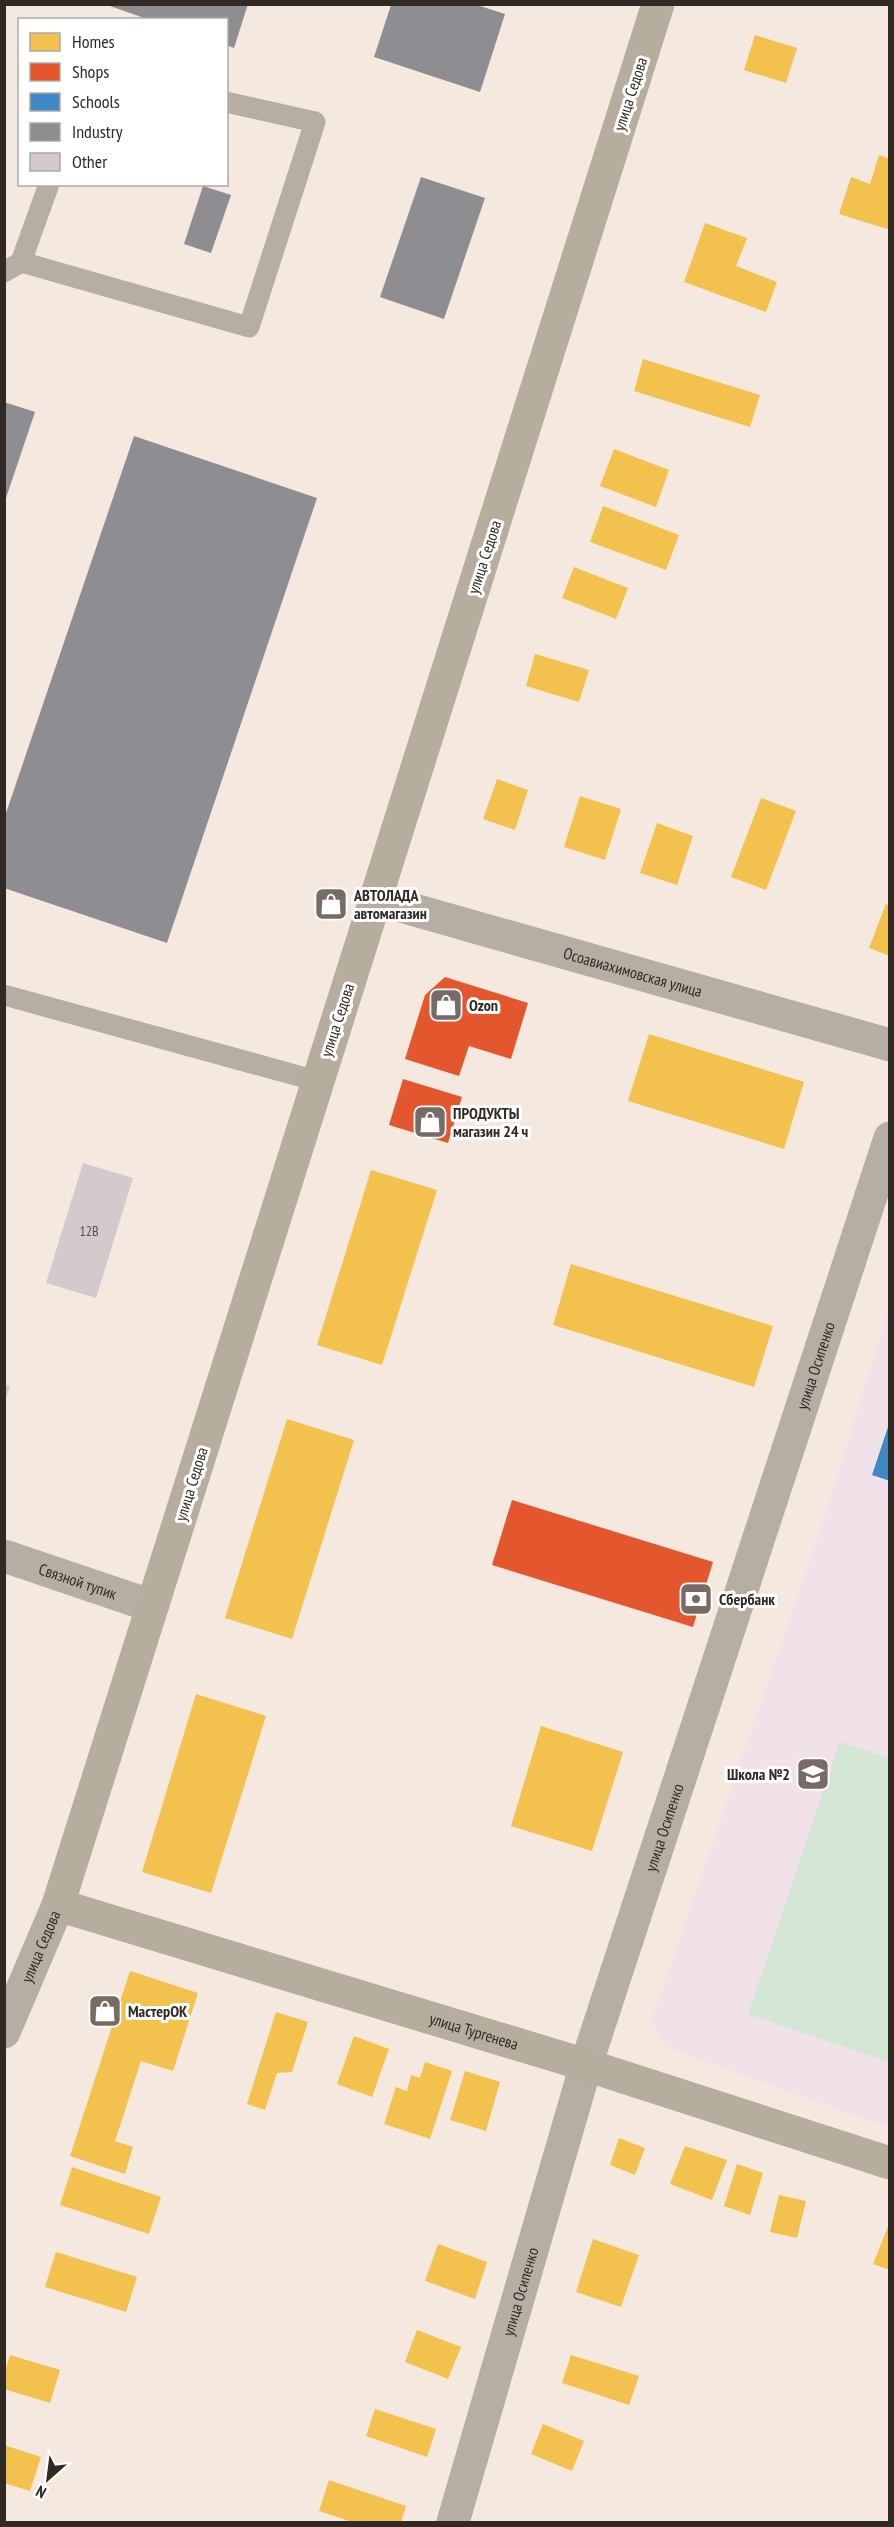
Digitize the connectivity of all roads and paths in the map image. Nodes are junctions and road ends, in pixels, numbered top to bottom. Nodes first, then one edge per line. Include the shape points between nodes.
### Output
1 (658, 4) edge
2 (228, 102) edge
3 (48, 186) edge
4 (13, 267) edge
5 (376, 899) junction
6 (4, 995) edge
7 (890, 1045) edge
8 (317, 1081) junction
9 (890, 1138) edge
10 (4, 1556) edge
11 (152, 1606) junction
12 (58, 1905) junction
13 (4, 2032) edge
14 (586, 2065) junction
15 (890, 2163) edge
16 (453, 2523) edge

1 - 5 main road, улица Седова
2 - 4 lane via 315,122 249,327
3 - 4 lane
5 - 7 street, Осоавиахимовская улица
5 - 8 main road, улица Седова
6 - 8 lane
8 - 11 main road, улица Седова
9 - 14 street, улица Осипенко
10 - 11 street, Связной тупик
11 - 12 main road, улица Седова
12 - 13 street, улица Седова
12 - 14 main road, улица Тургенева
14 - 15 main road, улица Тургенева
14 - 16 street, улица Осипенко

